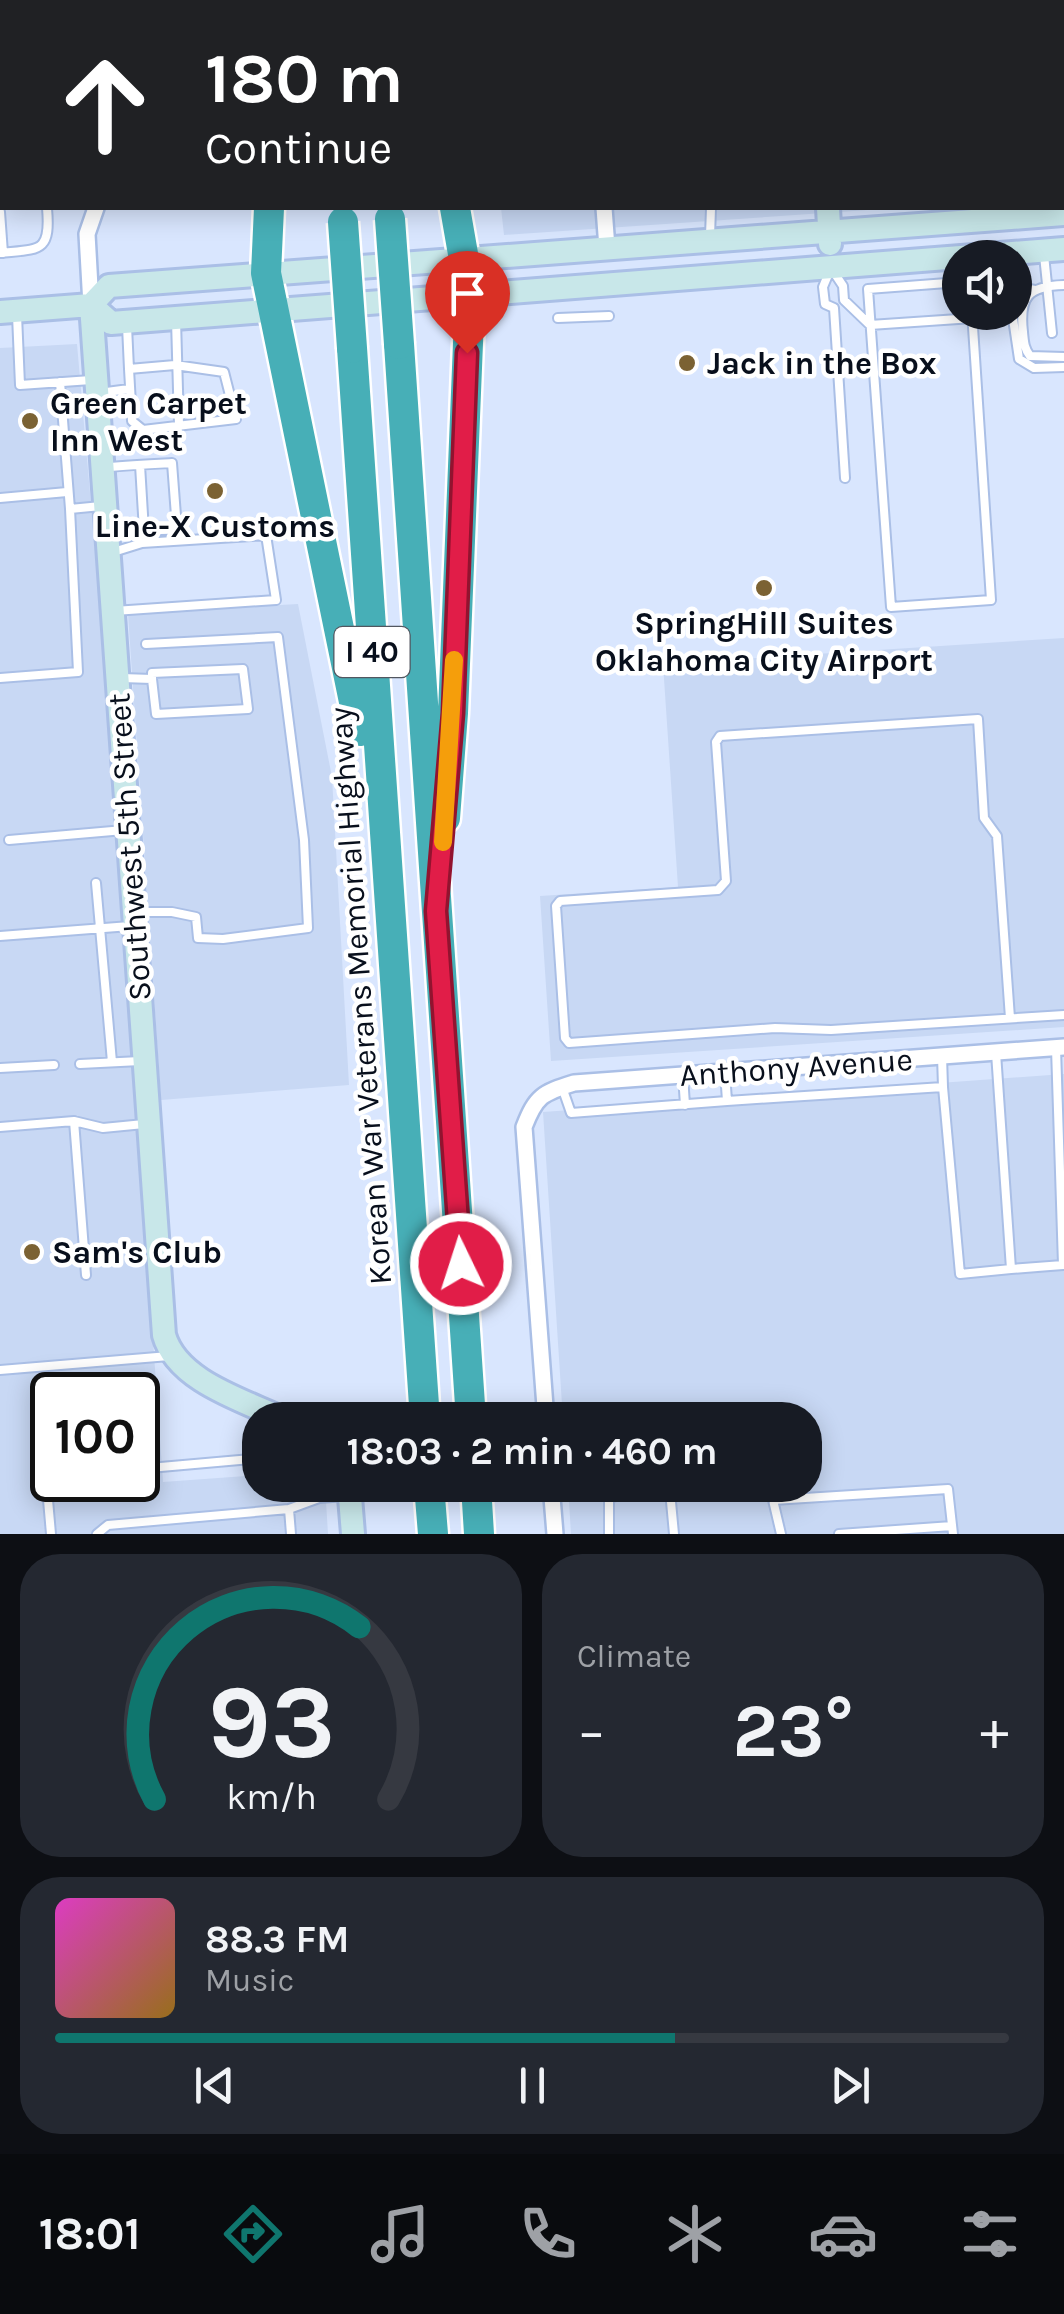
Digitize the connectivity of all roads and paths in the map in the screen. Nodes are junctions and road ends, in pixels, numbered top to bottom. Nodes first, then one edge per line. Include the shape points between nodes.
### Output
1 (47, 210) edge
2 (95, 210) edge
3 (268, 210) edge
4 (455, 210) edge
5 (604, 210) edge
6 (711, 210) edge
7 (828, 210) edge
8 (0, 212) edge
9 (390, 213) edge
10 (343, 215) edge
11 (956, 215) edge
12 (1014, 218) junction
13 (1064, 218) edge
14 (829, 232) junction
15 (986, 240) edge
16 (710, 241) junction
17 (607, 248) junction
18 (1054, 250) edge
19 (2, 253) edge
20 (464, 258) junction
21 (942, 259) edge
22 (831, 268) junction
23 (266, 274) junction
24 (942, 283) edge
25 (1049, 285) junction
26 (1064, 285) edge
27 (1032, 289) edge
28 (1035, 290) junction
29 (470, 294) junction
30 (844, 300) junction
31 (92, 305) junction
32 (834, 308) junction
33 (274, 309) junction
34 (8, 312) edge
35 (609, 316) dead end
36 (176, 318) junction
37 (558, 318) dead end
38 (942, 318) edge
39 (127, 322) junction
40 (870, 325) junction
41 (973, 330) edge
42 (1015, 330) edge
43 (1052, 332) dead end
44 (1064, 357) edge
45 (175, 365) junction
46 (1064, 367) edge
47 (130, 369) junction
48 (60, 382) junction
49 (97, 386) junction
50 (129, 389) junction
51 (179, 426) junction
52 (140, 464) junction
53 (104, 468) junction
54 (846, 478) dead end
55 (67, 492) junction
56 (0, 498) edge
57 (106, 505) junction
58 (70, 509) junction
59 (110, 553) junction
60 (114, 610) junction
61 (146, 644) dead end
62 (152, 676) junction
63 (0, 678) edge
64 (118, 678) junction
65 (128, 830) junction
66 (9, 840) dead end
67 (96, 883) dead end
68 (436, 911) junction
69 (134, 919) junction
70 (100, 928) junction
71 (0, 936) edge
72 (392, 957) junction
73 (1064, 1015) edge
74 (1010, 1018) junction
75 (1060, 1047) edge
76 (996, 1052) junction
77 (942, 1056) junction
78 (144, 1060) junction
79 (112, 1062) junction
80 (80, 1064) dead end
81 (54, 1066) dead end
82 (0, 1068) edge
83 (724, 1072) junction
84 (682, 1075) junction
85 (1061, 1079) edge
86 (562, 1086) junction
87 (943, 1087) junction
88 (726, 1101) junction
89 (685, 1104) junction
90 (74, 1121) junction
91 (148, 1124) junction
92 (0, 1127) edge
93 (1011, 1269) junction
94 (86, 1275) dead end
95 (174, 1356) junction
96 (0, 1370) edge
97 (249, 1402) edge
98 (424, 1402) edge
99 (471, 1402) edge
100 (545, 1402) edge
101 (242, 1457) edge
102 (160, 1466) edge
103 (822, 1497) edge
104 (48, 1502) edge
105 (308, 1502) edge
106 (351, 1502) edge
107 (430, 1502) edge
108 (477, 1502) edge
109 (552, 1502) edge
110 (609, 1502) edge
111 (671, 1502) edge
112 (773, 1502) edge
113 (288, 1509) junction
114 (953, 1530) edge
115 (51, 1534) edge
116 (98, 1534) edge
117 (291, 1534) edge
118 (353, 1534) edge
119 (433, 1534) edge
120 (479, 1534) edge
121 (555, 1534) edge
122 (609, 1534) edge
123 (674, 1534) edge
124 (781, 1534) edge
125 (839, 1534) edge

1 - 19 lane via 43,244
2 - 31 street, Southwest 5th Street via 87,234
3 - 23 highway
4 - 20 highway
5 - 17 street
6 - 16 lane
7 - 14 main road
8 - 19 lane
9 - 68 highway, I 40, bridge
10 - 72 highway, Korean War Veterans Memorial Highway / I 40, bridge
11 - 12 main road
11 - 14 main road
12 - 13 main road
12 - 15 main road
13 - 18 main road via 1044,234
14 - 16 main road
14 - 22 main road
16 - 17 main road
17 - 20 main road
18 - 25 lane
20 - 23 main road
20 - 29 highway
21 - 22 main road
22 - 29 main road
22 - 30 lane
22 - 32 lane via 824,304
23 - 31 main road via 109,286
23 - 33 highway
24 - 40 lane via 868,289
25 - 26 lane
25 - 28 lane
25 - 43 lane
27 - 28 lane
28 - 44 lane via 1021,306 1025,350 1036,359
29 - 33 main road
29 - 68 highway via 453,713
30 - 32 lane
30 - 40 lane
31 - 34 main road
31 - 39 main road via 111,323
31 - 49 main road, Southwest 5th Street
32 - 54 lane
33 - 36 main road
33 - 72 highway via 352,686
34 - 48 lane via 20,385
35 - 37 lane
36 - 39 main road
36 - 45 lane
38 - 40 lane
39 - 47 lane
40 - 41 lane via 891,607 991,600
42 - 46 lane via 1019,359 1034,368
45 - 47 lane
45 - 51 lane
45 - 51 lane via 224,372 237,415 233,422
47 - 50 lane
48 - 49 lane
48 - 55 lane
49 - 50 lane
49 - 53 main road, Southwest 5th Street
50 - 51 lane via 132,421 142,430
52 - 52 lane via 172,463 177,529 144,532
52 - 53 lane
53 - 57 main road, Southwest 5th Street
55 - 56 lane
55 - 58 lane
57 - 58 lane
57 - 59 main road, Southwest 5th Street
58 - 63 lane via 78,672
59 - 60 main road, Southwest 5th Street
59 - 60 lane via 142,543 266,535 276,600
60 - 64 main road, Southwest 5th Street
61 - 69 lane via 278,637 304,840 308,928 198,938 196,917 172,912
62 - 62 lane via 156,714 248,710 243,670
62 - 64 lane
64 - 65 main road, Southwest 5th Street
65 - 66 lane
65 - 69 main road, Southwest 5th Street
67 - 70 lane
68 - 99 highway, I 40
69 - 70 lane
69 - 78 main road, Southwest 5th Street
70 - 71 lane
70 - 79 lane
72 - 98 highway, Korean War Veterans Memorial Highway / I 40
73 - 74 lane
74 - 74 lane via 569,1043 556,906 718,890 726,881 720,736 978,719 984,818 996,836
75 - 76 street, Anthony Avenue
75 - 85 lane
76 - 77 street, Anthony Avenue
76 - 93 lane
77 - 83 street, Anthony Avenue
77 - 87 lane
78 - 79 lane
78 - 91 main road, Southwest 5th Street
79 - 80 lane
81 - 82 lane
83 - 84 street, Anthony Avenue
83 - 88 lane
84 - 86 street, Anthony Avenue
84 - 89 lane
85 - 93 lane via 1062,1265
86 - 89 lane via 570,1114
86 - 100 street, Anthony Avenue via 534,1103 524,1127
87 - 88 lane
87 - 93 lane via 960,1274
88 - 89 lane
90 - 91 lane via 103,1128
90 - 92 lane
90 - 94 lane
91 - 95 main road, Southwest 5th Street via 162,1317
95 - 96 lane
95 - 97 main road
101 - 102 lane
103 - 114 lane via 948,1490
104 - 115 lane
105 - 113 lane
106 - 118 main road
107 - 119 highway
108 - 120 highway
109 - 121 street
110 - 122 lane
111 - 123 lane
112 - 124 lane
113 - 116 lane via 108,1525
113 - 117 lane
114 - 125 lane

